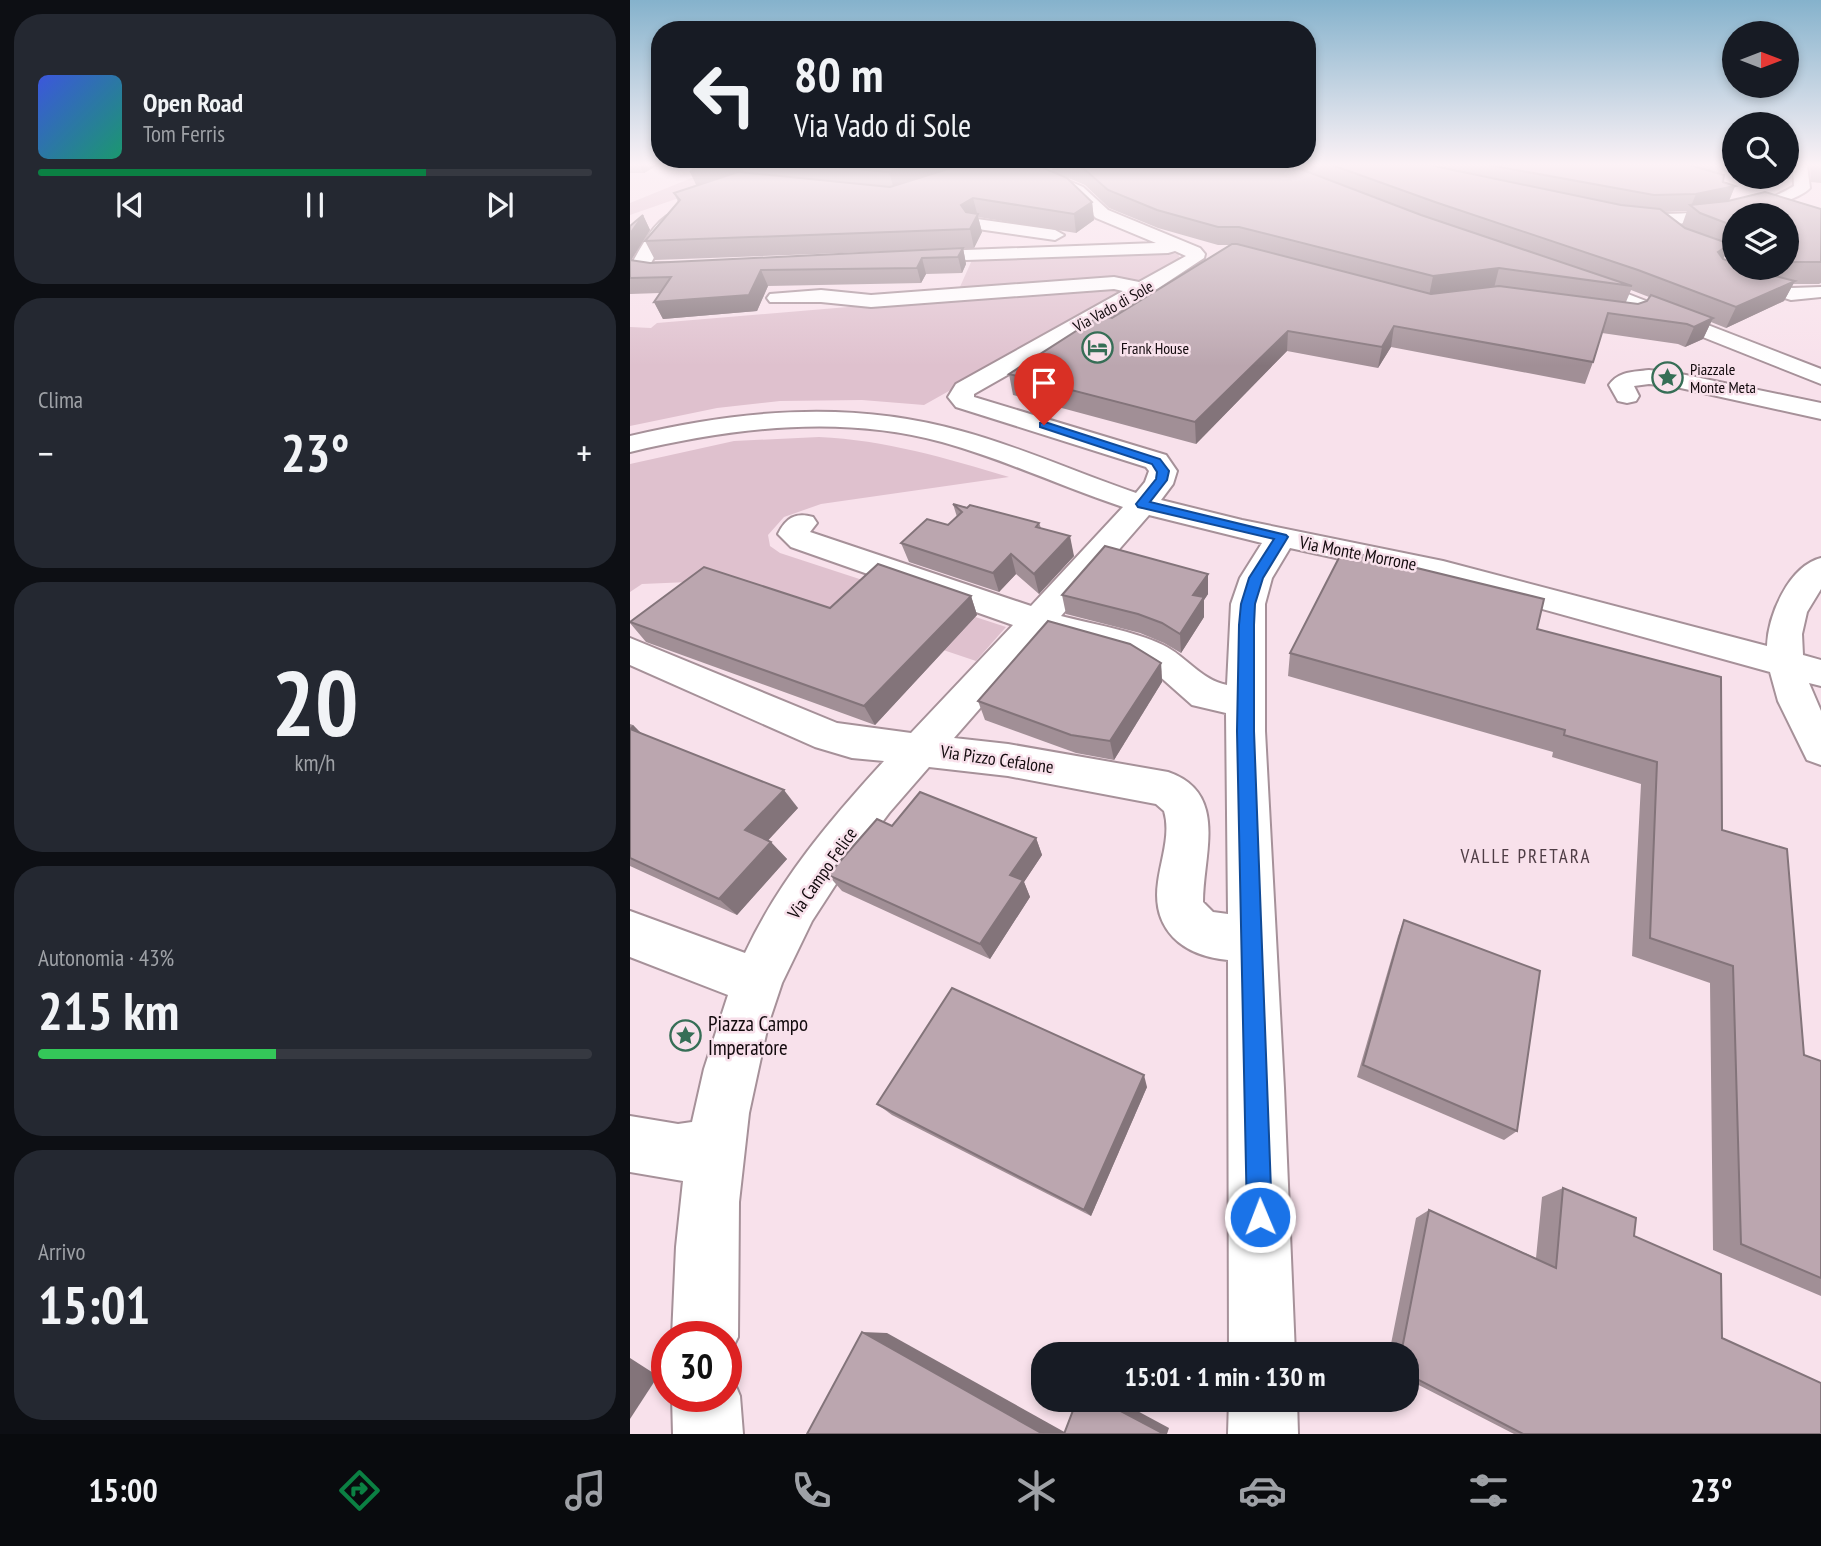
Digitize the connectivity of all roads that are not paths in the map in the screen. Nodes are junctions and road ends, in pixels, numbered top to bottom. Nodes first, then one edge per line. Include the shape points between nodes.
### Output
1 (660, 232) edge
2 (1034, 232) edge
3 (1145, 232) edge
4 (1672, 232) edge
5 (1677, 236) edge
6 (1078, 238) junction
7 (953, 240) edge
8 (1188, 250) junction
9 (894, 258) edge
10 (701, 268) edge
11 (1563, 275) edge
12 (1746, 280) edge
13 (1786, 280) edge
14 (1144, 289) junction
15 (1819, 293) edge
16 (777, 298) edge
17 (1605, 312) edge
18 (1667, 314) junction
19 (1821, 377) edge
20 (1627, 396) dead end
21 (1821, 411) edge
22 (630, 444) edge
23 (1142, 504) junction
24 (802, 523) dead end
25 (1281, 537) junction
26 (1821, 568) edge
27 (1038, 621) junction
28 (630, 651) edge
29 (1786, 663) junction
30 (1821, 673) edge
31 (1246, 702) junction
32 (920, 749) junction
33 (1821, 749) edge
34 (630, 934) edge
35 (1252, 937) junction
36 (757, 982) junction
37 (630, 1144) edge
38 (716, 1147) junction
39 (706, 1321) edge
40 (1262, 1342) edge
41 (707, 1412) edge
42 (1263, 1412) edge
43 (708, 1434) edge
44 (1264, 1434) edge

1 - 10 street via 640,266 652,270
2 - 6 street
3 - 8 street
4 - 5 street
6 - 7 street
6 - 8 street
8 - 9 street
8 - 14 street, Via Vado di Sole via 1192,262
11 - 18 street
12 - 15 street via 1781,292
13 - 15 street
14 - 16 street via 1114,283 871,301
14 - 23 street, Via Vado di Sole via 965,388 960,397 1156,461 1163,471 1161,480
17 - 18 street via 1643,317
18 - 19 street
20 - 21 street via 1622,385 1626,380 1669,379
22 - 23 street via 759,421 890,423 980,444
23 - 25 street
23 - 27 street, Via Campo Felice
24 - 27 street via 793,534 802,540
25 - 29 street, Via Monte Morrone via 1443,571
25 - 31 street, Via Monte Morrone via 1256,578 1248,604
26 - 29 street via 1789,611 1783,646
27 - 31 street via 1147,652 1205,695
27 - 32 street, Via Campo Felice
28 - 32 street, Via Pizzo Cefalone via 829,736 852,743
29 - 30 street, Via Monte Morrone
29 - 33 street via 1799,707
31 - 35 street, Via Monte Morrone
32 - 35 street, Via Pizzo Cefalone via 1085,772 1174,792 1188,811 1179,902 1186,919 1209,933
32 - 36 street, Via Campo Felice via 819,871
34 - 36 street
35 - 40 street, Via Monte Morrone
36 - 38 street, Via Campo Felice via 735,1054
37 - 38 street via 678,1153
38 - 39 street, Via Campo Felice
41 - 43 street
42 - 44 street

